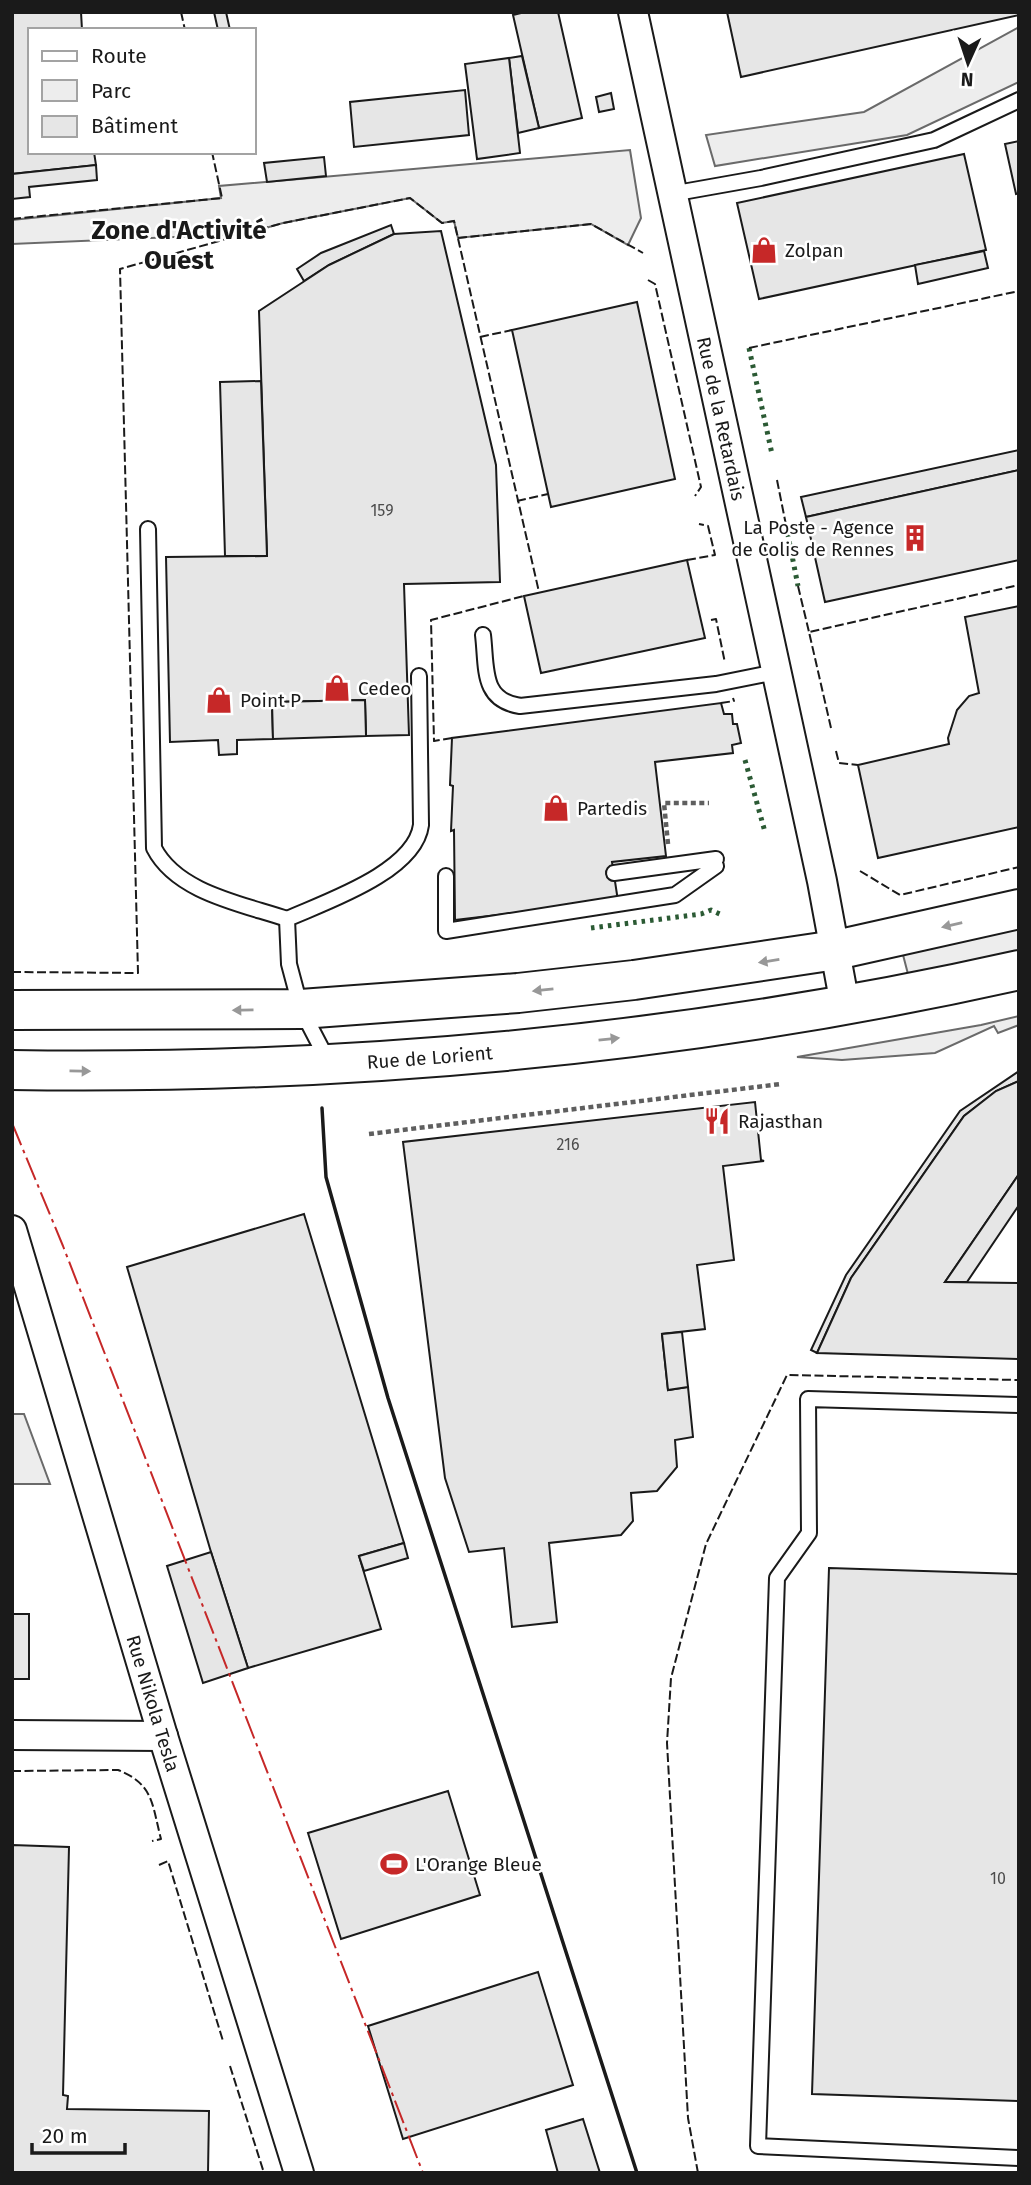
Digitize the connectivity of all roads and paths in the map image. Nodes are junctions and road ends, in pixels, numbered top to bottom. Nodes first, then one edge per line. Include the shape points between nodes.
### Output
1 (633, 12) edge
2 (1019, 100) edge
3 (671, 194) junction
4 (148, 529) dead end
5 (483, 635) dead end
6 (776, 673) junction
7 (419, 676) dead end
8 (709, 803) dead end
9 (670, 853) dead end
10 (614, 873) dead end
11 (446, 876) dead end
12 (1019, 909) edge
13 (287, 919) junction
14 (836, 950) junction
15 (1019, 970) edge
16 (845, 1005) junction
17 (301, 1009) junction
18 (12, 1010) edge
19 (330, 1064) junction
20 (12, 1070) edge
21 (781, 1084) dead end
22 (369, 1133) dead end
23 (12, 1230) edge
24 (1019, 1405) edge
25 (12, 1735) edge
26 (163, 1736) junction
27 (1019, 2158) edge
28 (299, 2173) edge

1 - 3 street, Rue de la Retardais
2 - 3 lane via 934,140
3 - 6 street, Rue de la Retardais
4 - 13 lane via 154,848 186,882
5 - 6 lane via 494,695 520,706
6 - 14 street, Rue de la Retardais
7 - 13 lane via 421,825 416,843 382,874
8 - 9 path via 664,803
10 - 11 lane via 716,862 674,895 446,931
12 -> 14 main road
13 - 17 lane via 289,964
14 - 16 street
14 -> 17 main road via 634,981
15 - 16 main road, Rue de Lorient
19 -> 16 main road, Rue de Lorient via 652,1034
17 -> 18 main road
17 - 19 lane
20 -> 19 main road, Rue de Lorient
21 - 22 path
23 - 26 street, Rue Nikola Tesla
24 - 27 lane via 807,1399 810,1532 777,1578 758,2146
25 - 26 street
26 - 28 street, Rue Nikola Tesla

